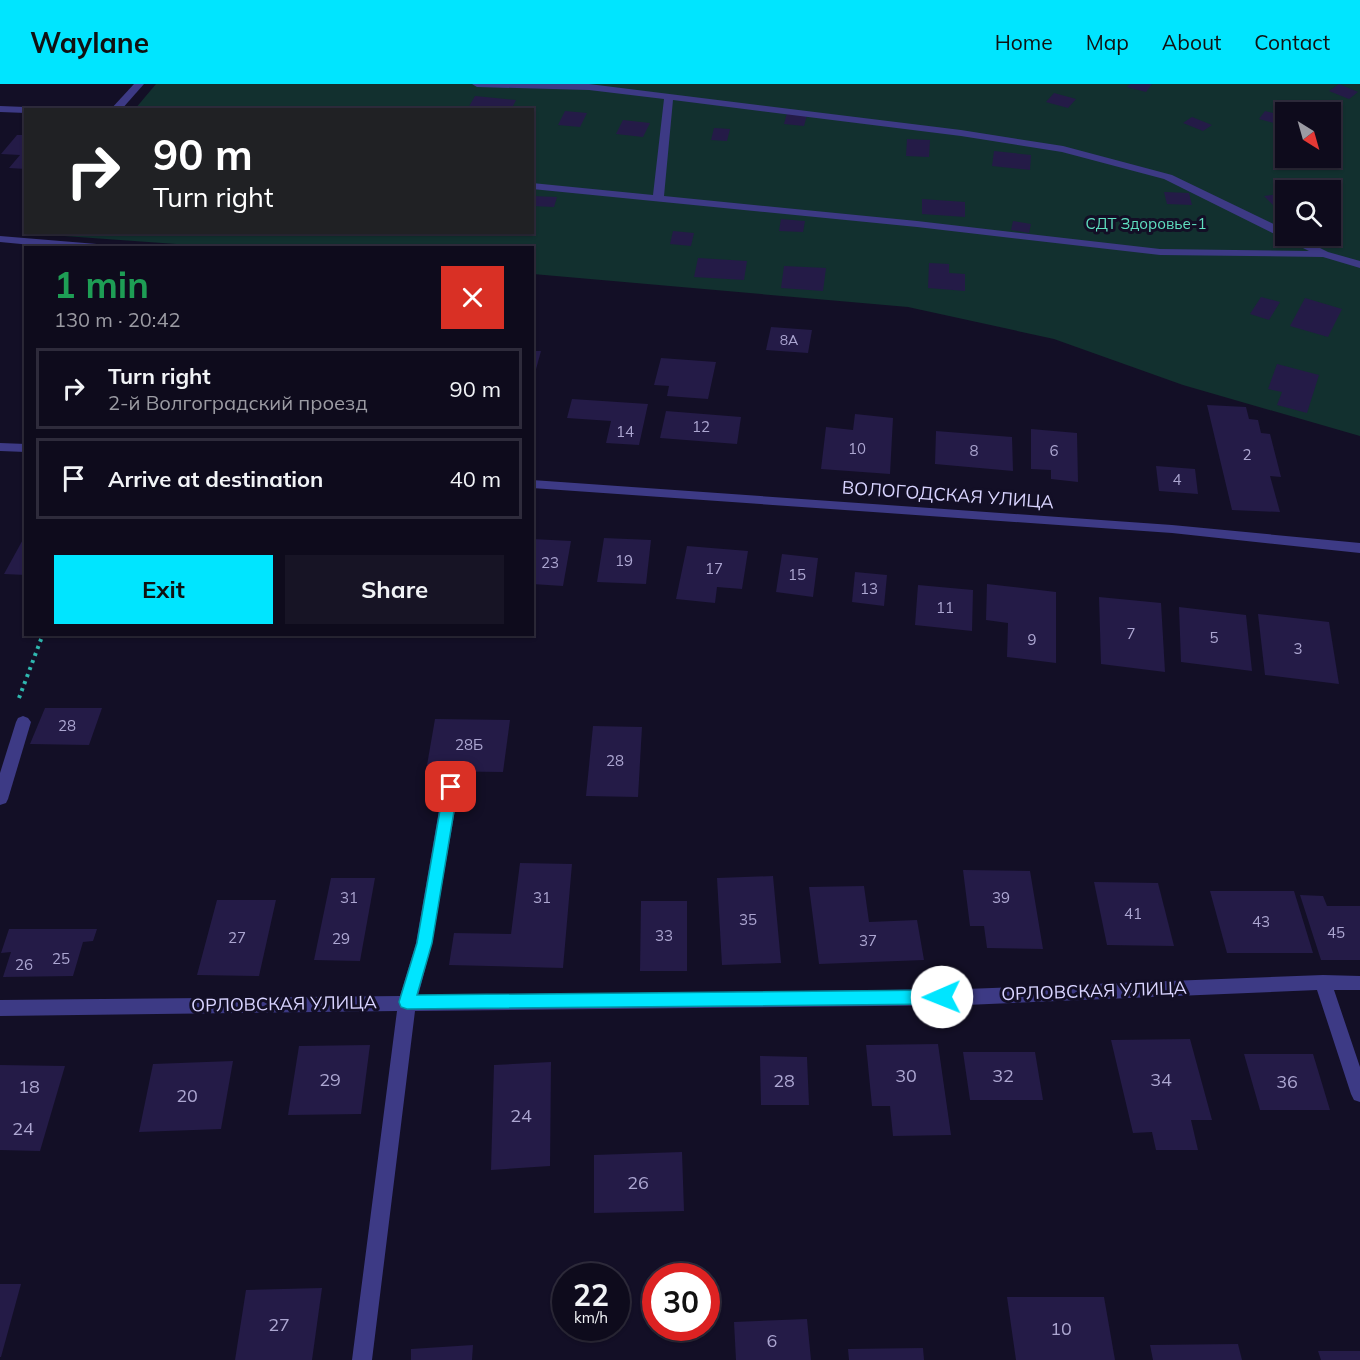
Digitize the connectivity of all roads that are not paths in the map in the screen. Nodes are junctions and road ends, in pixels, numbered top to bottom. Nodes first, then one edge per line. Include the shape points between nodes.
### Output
1 (139, 84) edge
2 (477, 84) edge
3 (669, 97) junction
4 (117, 108) edge
5 (0, 109) edge
6 (24, 110) edge
7 (534, 186) edge
8 (658, 199) junction
9 (1275, 229) edge
10 (0, 239) edge
11 (85, 246) edge
12 (1308, 246) edge
13 (1324, 254) junction
14 (1360, 265) edge
15 (0, 447) edge
16 (24, 448) edge
17 (534, 484) edge
18 (1360, 548) edge
19 (23, 722) road end
20 (451, 787) dead end
21 (0, 799) edge
22 (1323, 982) junction
23 (1360, 983) edge
24 (407, 1002) junction
25 (0, 1008) edge
26 (1360, 1094) edge
27 (363, 1360) edge

1 - 4 street
2 - 3 street via 589,87
3 - 8 street
3 - 9 street via 1063,149 1168,177
5 - 6 street
7 - 8 street
8 - 13 street via 1160,252
10 - 11 street
12 - 13 street
13 - 14 street
15 - 16 street
17 - 18 street, ВОЛОГОДСКАЯ УЛИЦА via 1172,529
19 - 21 street
20 - 24 street via 424,943
22 - 23 street, ОРЛОВСКАЯ УЛИЦА
22 - 24 street, ОРЛОВСКАЯ УЛИЦА via 966,997
22 - 26 street
24 - 25 street, ОРЛОВСКАЯ УЛИЦА
24 - 27 street

